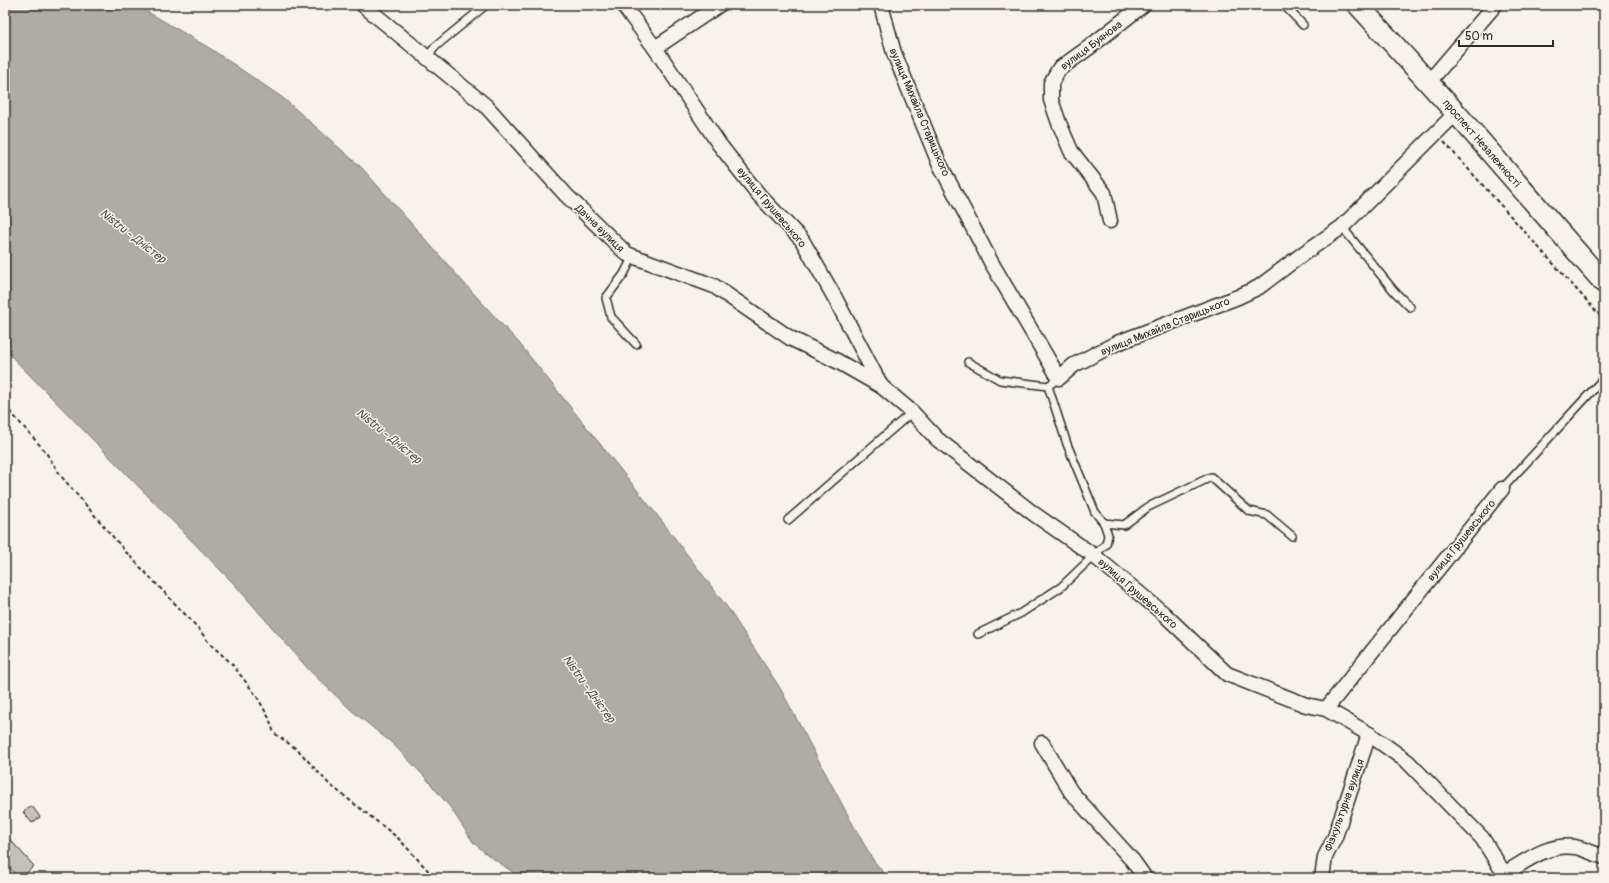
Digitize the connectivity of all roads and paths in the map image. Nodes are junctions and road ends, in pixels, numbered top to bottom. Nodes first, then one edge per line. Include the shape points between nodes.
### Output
1 (363, 5) edge
2 (486, 5) edge
3 (623, 5) edge
4 (719, 5) edge
5 (881, 5) edge
6 (1144, 5) edge
7 (1284, 5) edge
8 (1358, 5) edge
9 (1495, 5) edge
10 (1303, 25) dead end
11 (655, 48) junction
12 (427, 58) junction
13 (1428, 83) junction
14 (1456, 113) junction
15 (1436, 133) junction
16 (1110, 221) dead end
17 (1342, 227) junction
18 (633, 256) junction
19 (1604, 283) edge
20 (1410, 307) dead end
21 (1604, 320) edge
22 (636, 344) dead end
23 (968, 362) dead end
24 (1604, 378) edge
25 (1053, 382) junction
26 (881, 386) junction
27 (5, 406) edge
28 (912, 412) junction
29 (1502, 489) joint
30 (788, 520) dead end
31 (1104, 523) junction
32 (1292, 536) dead end
33 (1093, 555) junction
34 (978, 634) dead end
35 (1326, 709) junction
36 (1369, 734) junction
37 (1042, 743) dead end
38 (1604, 857) edge
39 (1506, 876) edge
40 (436, 878) edge
41 (1145, 878) edge
42 (1322, 878) edge

1 - 12 street, Дачна вулиця
2 - 12 lane via 436,46
3 - 11 street, вулиця Грушевського
4 - 11 street
5 - 25 street, вулиця Михайла Старицького via 894,53 939,163
6 - 16 street, вулиця Буянова via 1059,69 1050,83 1051,100 1059,124 1071,151 1104,193
7 - 10 lane
8 - 13 main road, проспект Незалежності
9 - 13 street
11 - 26 street, вулиця Грушевського via 719,144 758,195 802,240
12 - 18 street, Дачна вулиця via 486,106 566,195 627,254
13 - 14 main road, проспект Незалежності
14 - 15 street, вулиця Михайла Старицького
14 - 19 main road, проспект Незалежності
15 - 17 street, вулиця Михайла Старицького
15 - 21 path
17 - 20 lane
17 - 25 street, вулиця Михайла Старицького via 1259,287 1117,343 1074,365
18 - 22 lane via 624,274 606,298 611,317
18 - 26 street, Дачна вулиця via 714,286 790,338
23 - 25 lane via 1000,380
24 - 29 lane, вулиця Грушевського
25 - 31 lane, вулиця Грушевського via 1067,444 1096,512
26 - 28 street, вулиця Грушевського
27 - 40 path via 45,451 61,476 126,552 234,666 256,695 274,733 298,750 329,784 398,838
28 - 30 lane
28 - 33 street, вулиця Грушевського via 937,439 1034,514
29 - 35 street, вулиця Грушевського
31 - 32 lane via 1124,525 1148,507 1212,477 1249,511 1267,515
31 - 33 lane, вулиця Грушевського via 1108,535 1106,544
33 - 34 lane via 1061,587 1021,613
33 - 35 street, вулиця Грушевського via 1164,614 1227,674 1306,705
35 - 36 street, вулиця Грушевського
36 - 39 street, вулиця Грушевського via 1408,762 1482,838
36 - 42 street, Фізкультурна вулиця via 1335,837 1325,857
37 - 41 street via 1071,792
38 - 39 street via 1575,847 1557,846 1543,851

